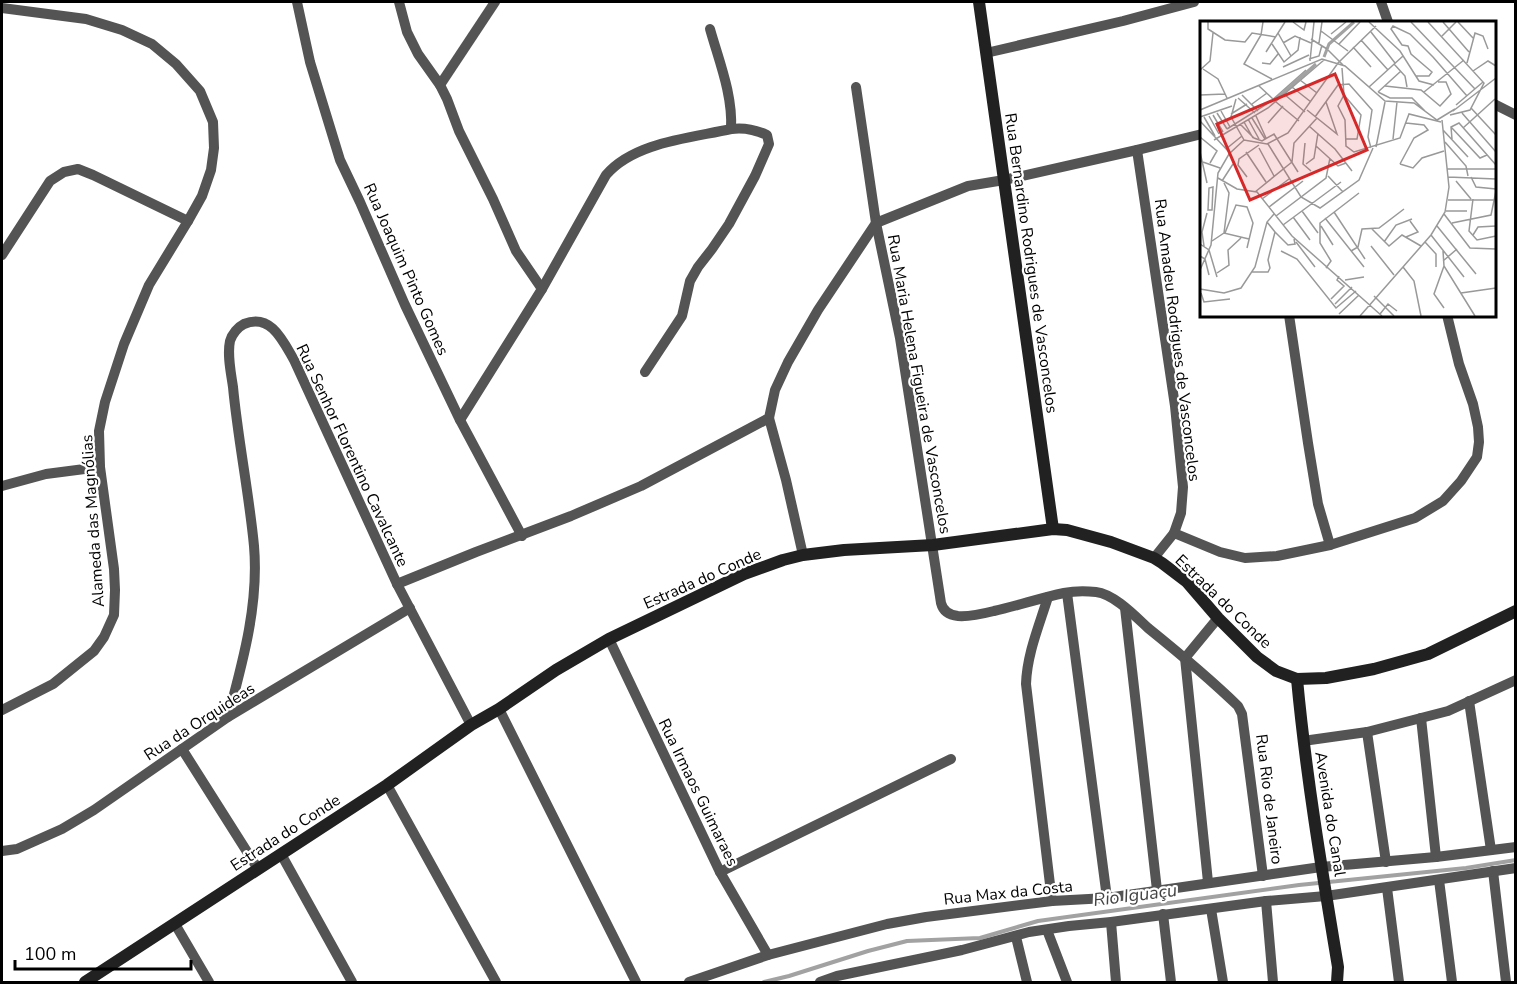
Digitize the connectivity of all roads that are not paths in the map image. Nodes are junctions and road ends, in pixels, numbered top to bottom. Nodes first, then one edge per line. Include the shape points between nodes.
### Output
1 (297, 2) edge
2 (399, 2) edge
3 (495, 2) edge
4 (979, 2) edge
5 (1194, 2) edge
6 (1381, 2) edge
7 (2, 8) edge
8 (1388, 21) edge
9 (710, 29) dead end
10 (986, 53) junction
11 (440, 86) junction
12 (856, 87) dead end
13 (1496, 105) edge
14 (1515, 116) edge
15 (731, 129) junction
16 (1200, 134) edge
17 (1137, 150) junction
18 (1004, 180) junction
19 (188, 221) junction
20 (876, 223) junction
21 (2, 255) edge
22 (542, 289) junction
23 (1289, 316) edge
24 (1447, 316) edge
25 (645, 372) dead end
26 (769, 418) junction
27 (460, 420) junction
28 (100, 467) junction
29 (2, 486) edge
30 (1053, 529) junction
31 (1174, 532) junction
32 (522, 536) junction
33 (1330, 544) junction
34 (933, 545) junction
35 (803, 555) junction
36 (1154, 558) junction
37 (397, 584) junction
38 (1067, 593) junction
39 (1048, 597) junction
40 (410, 608) junction
41 (1125, 608) junction
42 (1514, 615) edge
43 (974, 616) joint
44 (1218, 618) junction
45 (609, 639) junction
46 (1185, 658) junction
47 (1297, 679) junction
48 (1515, 680) edge
49 (1469, 701) junction
50 (499, 709) junction
51 (2, 710) edge
52 (228, 717) junction
53 (1421, 718) junction
54 (471, 725) junction
55 (1367, 732) junction
56 (1303, 741) junction
57 (182, 749) junction
58 (951, 759) dead end
59 (387, 785) junction
60 (1515, 847) edge
61 (1491, 850) junction
62 (2, 851) edge
63 (281, 854) junction
64 (1436, 857) junction
65 (1386, 862) junction
66 (1321, 868) junction
67 (1515, 868) edge
68 (258, 869) junction
69 (1493, 871) junction
70 (720, 872) junction
71 (1263, 876) junction
72 (1439, 880) junction
73 (1208, 882) junction
74 (1387, 888) junction
75 (1156, 890) junction
76 (1326, 894) junction
77 (1107, 898) junction
78 (1052, 901) junction
79 (1266, 901) junction
80 (1211, 909) junction
81 (1162, 914) junction
82 (1111, 922) junction
83 (175, 924) junction
84 (1047, 930) junction
85 (1016, 937) junction
86 (768, 955) junction
87 (85, 982) edge
88 (209, 982) edge
89 (352, 982) edge
90 (495, 982) edge
91 (636, 982) edge
92 (689, 982) edge
93 (819, 982) edge
94 (1027, 982) edge
95 (1067, 982) edge
96 (1116, 982) edge
97 (1171, 982) edge
98 (1223, 982) edge
99 (1273, 982) edge
100 (1337, 982) edge
101 (1399, 982) edge
102 (1452, 982) edge
103 (1506, 982) edge

1 - 27 street, Rua Joaquim Pinto Gomes via 310,62 340,160
2 - 11 street via 407,32
3 - 11 street
4 - 10 street, Rua Bernardino Rodrigues de Vasconcelos
5 - 10 street
6 - 8 street
7 - 19 street, Alameda das Magnólias via 86,19 122,30 152,44 200,91 213,122 214,148 202,196
9 - 15 street via 729,96
10 - 18 street, Rua Bernardino Rodrigues de Vasconcelos
11 - 22 street via 516,251
12 - 20 street
13 - 14 street
15 - 22 street via 643,150 615,165
15 - 25 street via 759,131 767,135 769,144 729,224 690,281 682,316
16 - 17 street
17 - 18 street
17 - 31 street, Rua Amadeu Rodrigues de Vasconcelos via 1183,487 1181,513
18 - 20 street via 968,186
18 - 30 street, Rua Bernardino Rodrigues de Vasconcelos
19 - 21 street via 93,175 78,170 64,172 50,182
19 - 28 street, Alameda das Magnólias via 149,285 124,344 99,431
20 - 26 street, Rua Maria Helena Figueira de Vasconcelos via 788,362 775,390
20 - 34 street, Rua Maria Helena Figueira de Vasconcelos via 900,338
22 - 27 street
23 - 33 street via 1316,494
24 - 33 street via 1478,427 1477,458 1443,501 1415,518
26 - 32 street via 641,486
26 - 35 street
27 - 32 street, Rua Joaquim Pinto Gomes
28 - 29 street via 46,474
28 - 51 street, Alameda das Magnólias via 114,569 114,615 94,651 53,684
30 - 34 street, Estrada do Conde
30 - 36 street, Estrada do Conde via 1111,542
31 - 33 street via 1245,558 1277,556
31 - 36 street
32 - 37 street
34 - 35 street, Estrada do Conde
34 - 43 street, Rua Maria Helena Figueira de Vasconcelos via 943,609 959,616
35 - 45 street, Estrada do Conde via 744,574
36 - 44 street, Estrada do Conde via 1187,582
37 - 40 street, Rua Senhor Florentino Cavalcante
37 - 52 street, Rua Senhor Florentino Cavalcante via 282,339 264,323 242,325 230,341 230,359 256,576
38 - 39 street, Rua Rio de Janeiro
38 - 41 street, Rua Rio de Janeiro via 1103,594
38 - 77 street
39 - 43 street, Rua Rio de Janeiro
39 - 78 street via 1030,652 1026,684
40 - 52 street, Rua da Orquideas
40 - 54 street, Rua Senhor Florentino Cavalcante
41 - 46 street, Rua Rio de Janeiro
41 - 75 street
42 - 47 street, Estrada do Conde via 1428,654 1374,669
44 - 46 street
44 - 47 street, Estrada do Conde via 1257,657 1276,671
45 - 50 street, Estrada do Conde
45 - 70 street, Rua Irmaos Guimaraes
46 - 71 street, Rua Rio de Janeiro via 1242,714
46 - 73 street
47 - 56 street, Avenida do Canal
48 - 49 street
49 - 53 street
49 - 61 street
50 - 54 street, Estrada do Conde
50 - 91 street
52 - 57 street, Rua da Orquideas
53 - 55 street
53 - 64 street
54 - 59 street, Estrada do Conde
55 - 56 street
55 - 65 street
56 - 66 street, Avenida do Canal
57 - 62 street, Rua da Orquideas via 63,829 17,849
57 - 68 street
58 - 70 street
59 - 63 street, Estrada do Conde
59 - 90 street
60 - 61 street, Rua Max da Costa
61 - 64 street, Rua Max da Costa
63 - 68 street, Estrada do Conde
63 - 89 street
64 - 65 street, Rua Max da Costa
65 - 66 street, Rua Max da Costa
66 - 71 street, Rua Max da Costa
66 - 76 street, Avenida do Canal
67 - 69 street
68 - 83 street, Estrada do Conde
69 - 72 street
69 - 103 street
70 - 86 street, Rua Irmaos Guimaraes
71 - 73 street, Rua Max da Costa
72 - 74 street
72 - 102 street
73 - 75 street, Rua Max da Costa
74 - 76 street
74 - 101 street
75 - 77 street, Rua Max da Costa
76 - 79 street
76 - 100 street
77 - 78 street, Rua Max da Costa
78 - 86 street, Rua Max da Costa via 887,924
79 - 80 street
79 - 99 street
80 - 81 street
80 - 98 street
81 - 82 street
81 - 97 street
82 - 84 street
82 - 96 street
83 - 87 street, Estrada do Conde
83 - 88 street
84 - 85 street
84 - 95 street
85 - 93 street
85 - 94 street
86 - 92 street, Rua Max da Costa

